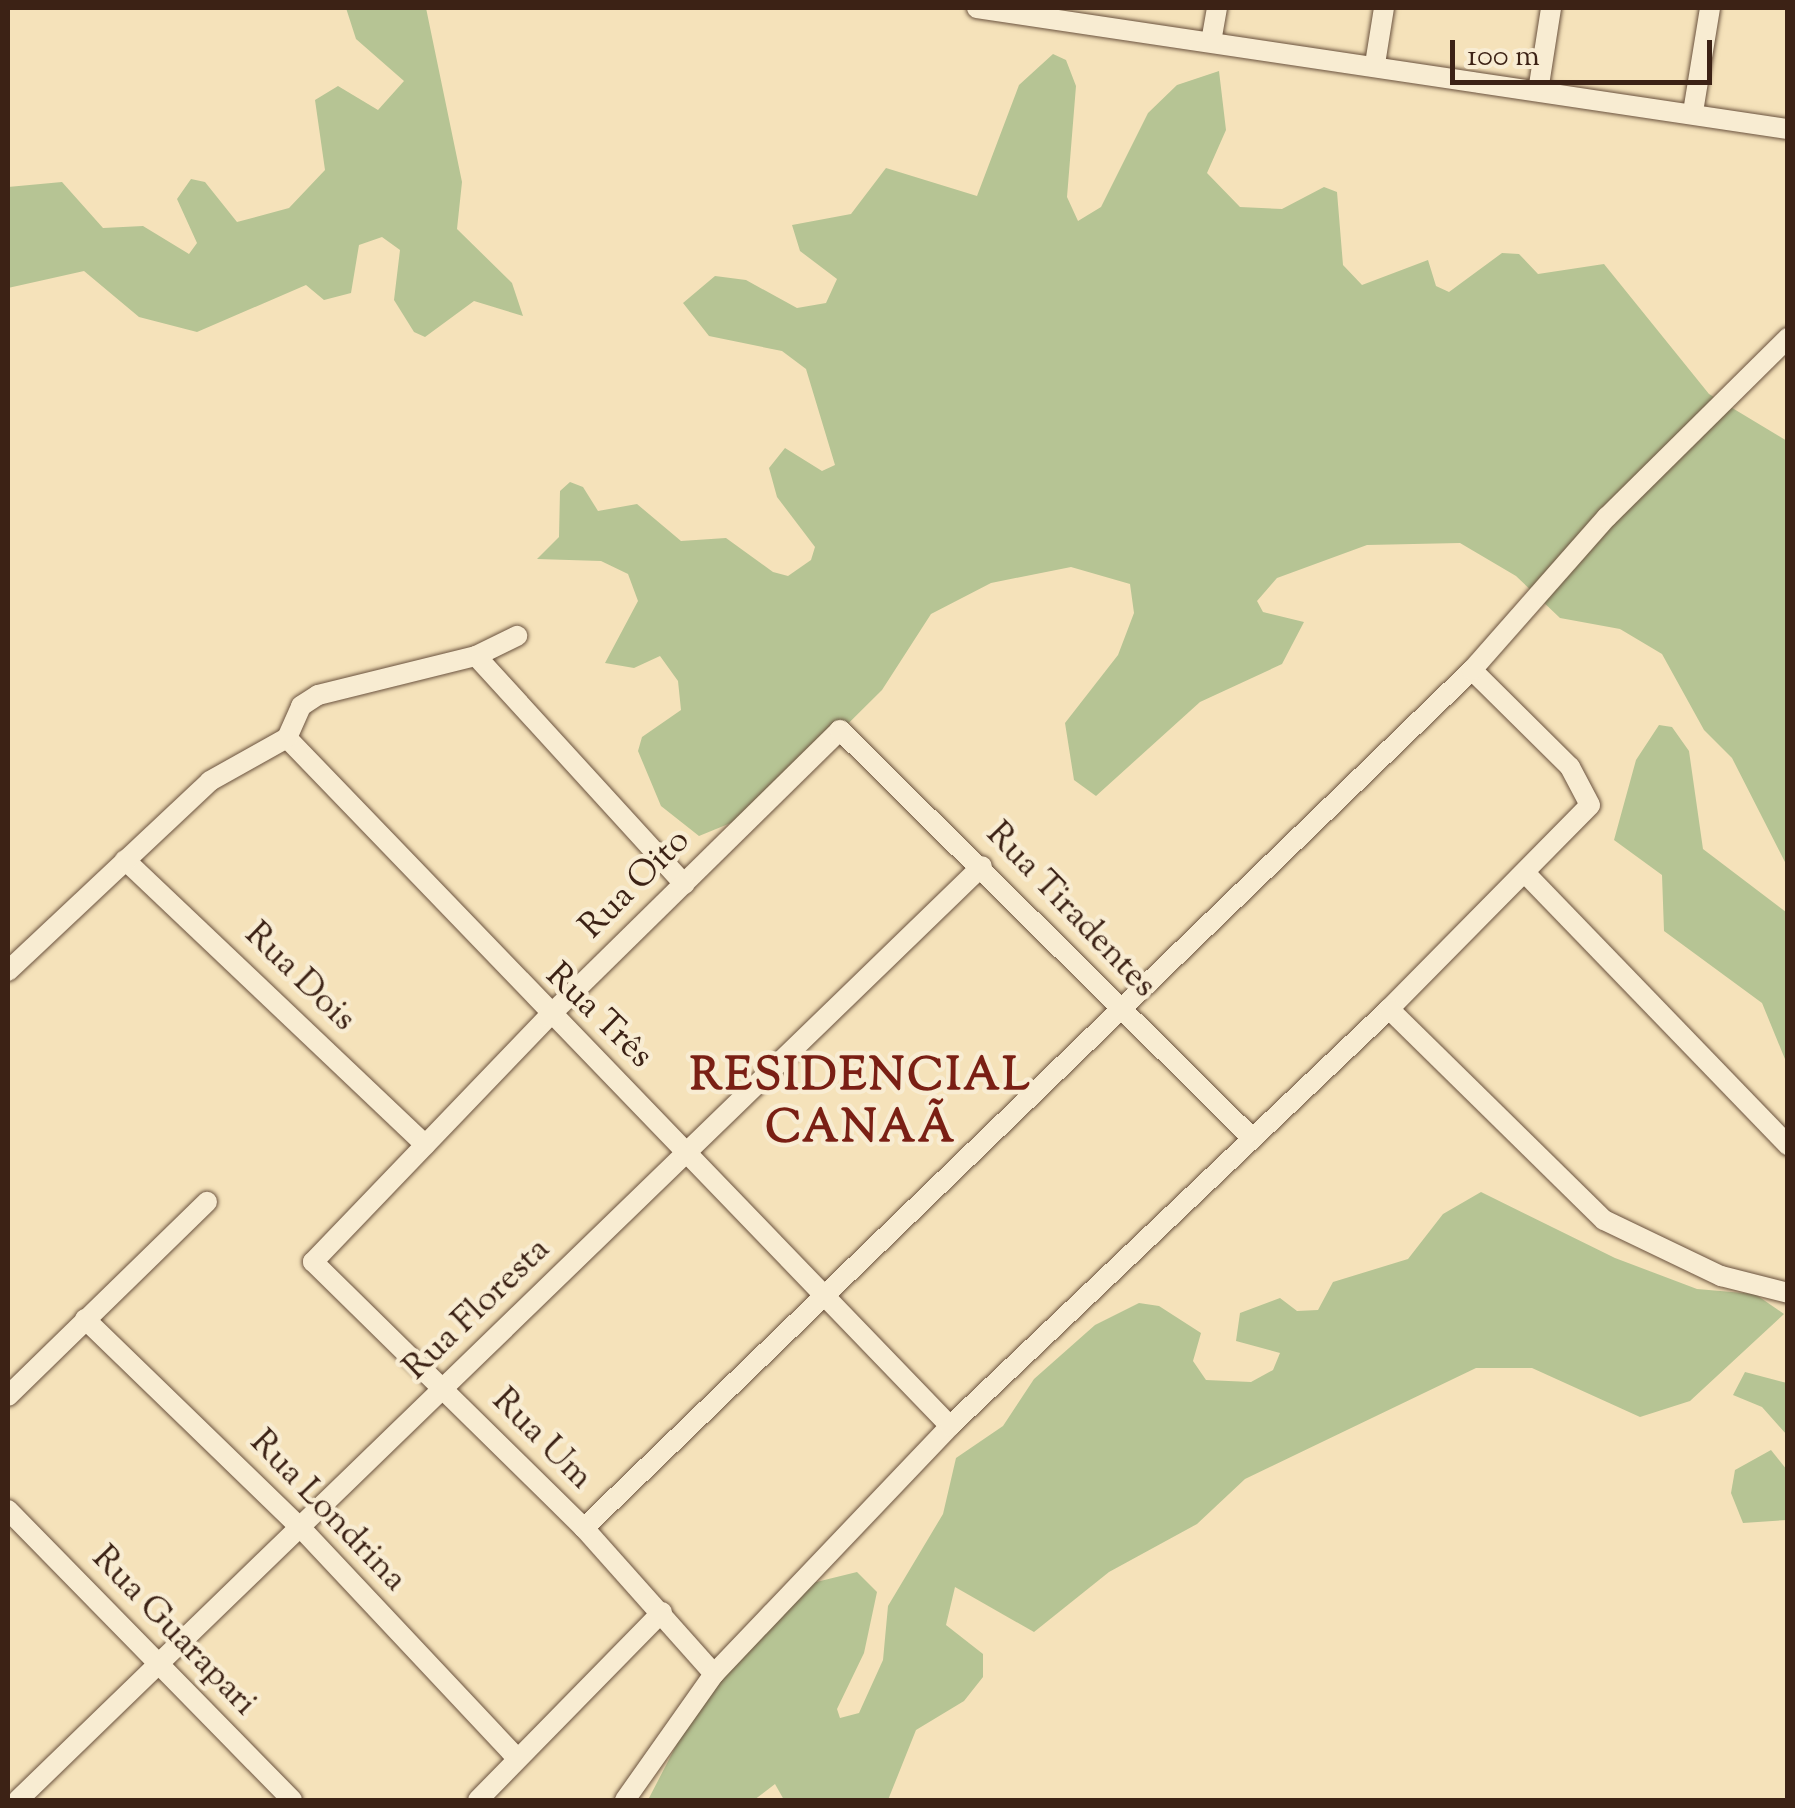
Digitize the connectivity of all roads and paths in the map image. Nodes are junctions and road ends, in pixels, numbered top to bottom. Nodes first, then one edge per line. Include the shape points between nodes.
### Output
1 (978, 8) edge
2 (1217, 8) edge
3 (1384, 8) edge
4 (1551, 8) edge
5 (1710, 8) edge
6 (1066, 14) edge
7 (1211, 42) junction
8 (1375, 64) junction
9 (1539, 85) junction
10 (1693, 112) junction
11 (1788, 129) edge
12 (1788, 338) edge
13 (518, 636) dead end
14 (476, 656) junction
15 (1472, 670) junction
16 (840, 730) joint
17 (287, 738) junction
18 (125, 860) junction
19 (982, 866) junction
20 (1527, 875) junction
21 (684, 884) junction
22 (8, 972) edge
23 (1118, 1008) junction
24 (1389, 1009) junction
25 (548, 1018) junction
26 (1252, 1138) junction
27 (426, 1145) junction
28 (1788, 1145) edge
29 (691, 1148) junction
30 (208, 1202) dead end
31 (313, 1262) joint
32 (828, 1293) junction
33 (1788, 1293) edge
34 (85, 1319) junction
35 (443, 1389) junction
36 (8, 1396) edge
37 (950, 1426) junction
38 (8, 1510) edge
39 (300, 1527) junction
40 (584, 1528) junction
41 (662, 1612) junction
42 (160, 1663) junction
43 (714, 1674) junction
44 (517, 1758) junction
45 (12, 1799) edge
46 (292, 1800) edge
47 (478, 1800) edge
48 (625, 1800) edge

1 - 6 street
2 - 7 street
3 - 8 street
4 - 9 street
5 - 10 street
6 - 7 street
7 - 8 street
8 - 9 street
9 - 10 street
10 - 11 street
12 - 15 street via 1608,517
13 - 14 street
14 - 17 street via 318,695 301,706
14 - 21 street
15 - 20 street via 1570,768 1590,805
15 - 23 street
16 - 19 street, Rua Tiradentes
16 - 21 street, Rua Oito
17 - 18 street via 210,781
17 - 25 street, Rua Três
18 - 22 street
18 - 27 street, Rua Dois
19 - 23 street, Rua Tiradentes
19 - 29 street, Rua Floresta
20 - 24 street
20 - 28 street
21 - 25 street, Rua Oito
23 - 26 street, Rua Tiradentes
23 - 32 street
24 - 26 street
24 - 33 street via 1604,1220 1721,1276
25 - 27 street, Rua Oito
25 - 29 street, Rua Três
26 - 37 street
27 - 31 street, Rua Oito
29 - 32 street, Rua Três
29 - 35 street, Rua Floresta
30 - 34 street
31 - 35 street, Rua Um
32 - 37 street, Rua Três
32 - 40 street
34 - 36 street
34 - 39 street, Rua Londrina
35 - 39 street, Rua Floresta
35 - 40 street, Rua Um
37 - 43 street
38 - 42 street, Rua Guarapari
39 - 42 street, Rua Floresta
39 - 44 street, Rua Londrina
40 - 41 street, Rua Um
41 - 43 street, Rua Um
41 - 44 street
42 - 45 street, Rua Floresta
42 - 46 street, Rua Guarapari
43 - 48 street
44 - 47 street

